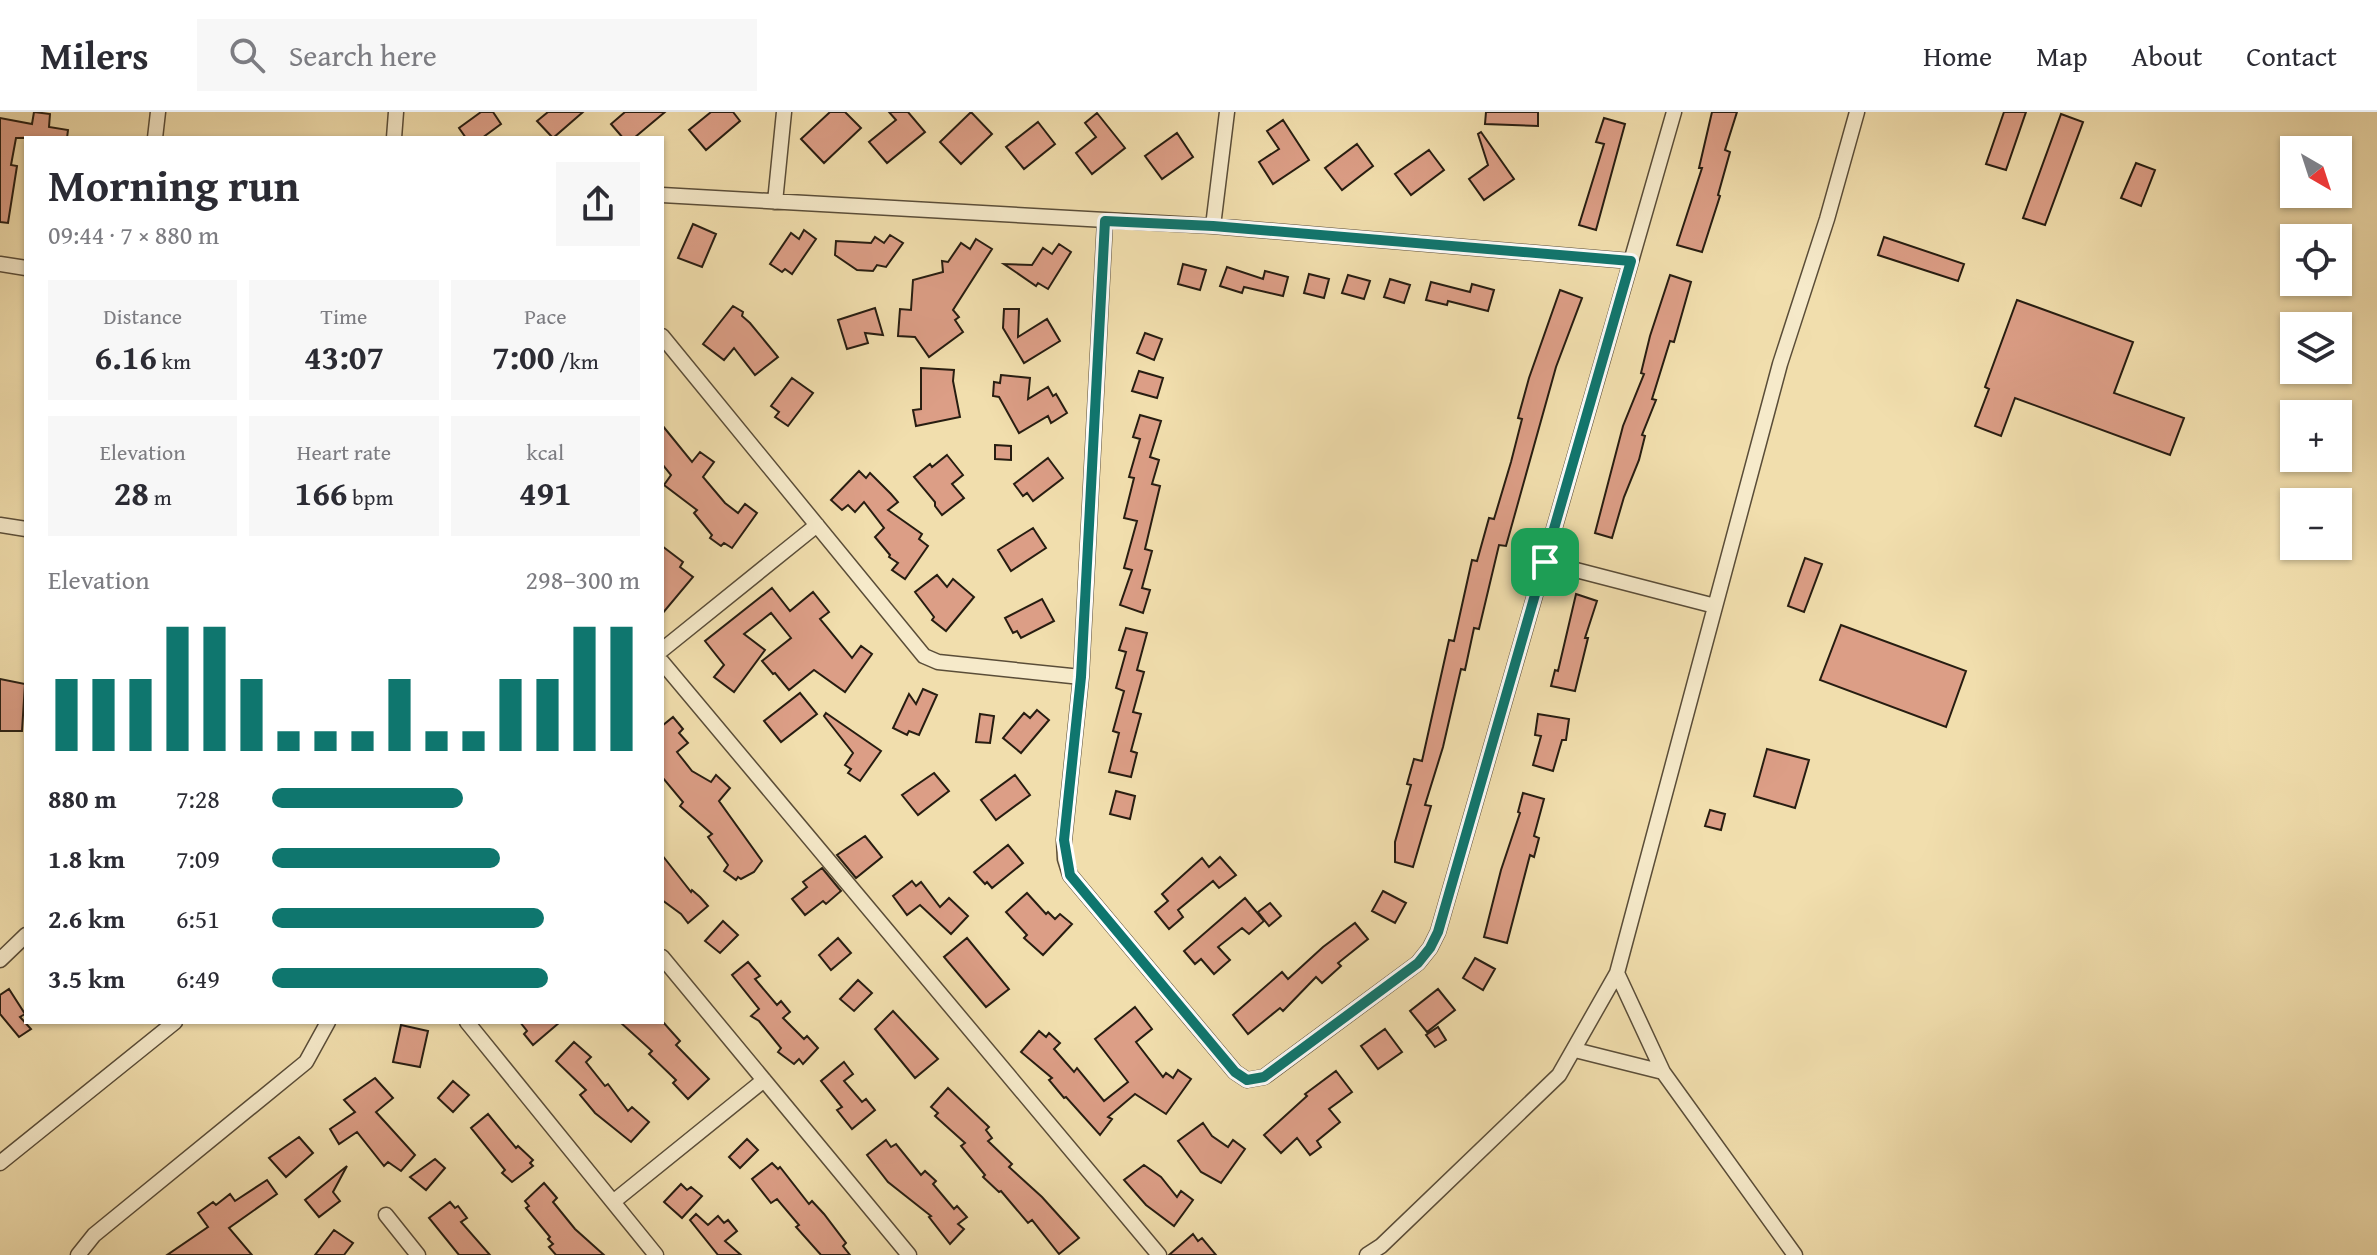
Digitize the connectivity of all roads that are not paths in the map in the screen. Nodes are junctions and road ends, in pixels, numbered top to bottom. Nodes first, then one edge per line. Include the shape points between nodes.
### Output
1 (158, 112) edge
2 (396, 112) edge
3 (784, 112) edge
4 (1227, 112) edge
5 (1674, 112) edge
6 (1857, 112) edge
7 (155, 136) edge
8 (394, 136) edge
9 (664, 195) edge
10 (775, 202) junction
11 (1105, 221) junction
12 (1213, 226) junction
13 (1631, 261) junction
14 (0, 264) edge
15 (24, 268) edge
16 (664, 338) edge
17 (0, 525) edge
18 (817, 525) junction
19 (24, 529) edge
20 (1545, 562) junction
21 (1715, 606) junction
22 (664, 648) edge
23 (664, 664) edge
24 (1081, 677) junction
25 (24, 937) edge
26 (664, 959) edge
27 (0, 960) edge
28 (1617, 973) junction
29 (173, 1024) edge
30 (327, 1024) edge
31 (468, 1024) edge
32 (1575, 1050) junction
33 (1663, 1072) junction
34 (764, 1080) junction
35 (0, 1163) edge
36 (613, 1202) junction
37 (386, 1215) dead end
38 (1384, 1251) edge
39 (78, 1255) edge
40 (418, 1255) edge
41 (656, 1255) edge
42 (909, 1255) edge
43 (1159, 1255) edge
44 (1367, 1255) edge
45 (1795, 1255) edge

1 - 7 street
2 - 8 street
3 - 10 street
4 - 12 street
5 - 13 street
6 - 21 street via 1780,364
9 - 10 street
10 - 11 street
11 - 12 street
11 - 24 street
12 - 13 street
13 - 20 street
14 - 15 street
16 - 18 street
17 - 19 street
18 - 22 street
18 - 24 street via 924,656 938,662
20 - 21 street
20 - 24 street via 1430,948 1418,963 1264,1077 1247,1080 1235,1072 1070,875 1064,840
21 - 28 street
23 - 43 street
25 - 27 street
26 - 34 street
28 - 32 street
28 - 33 street
29 - 35 street
30 - 39 street via 306,1062 94,1235
31 - 36 street
32 - 33 street
32 - 38 street via 1559,1075
33 - 45 street
34 - 36 street
34 - 42 street
36 - 41 street
37 - 40 street
38 - 44 street

